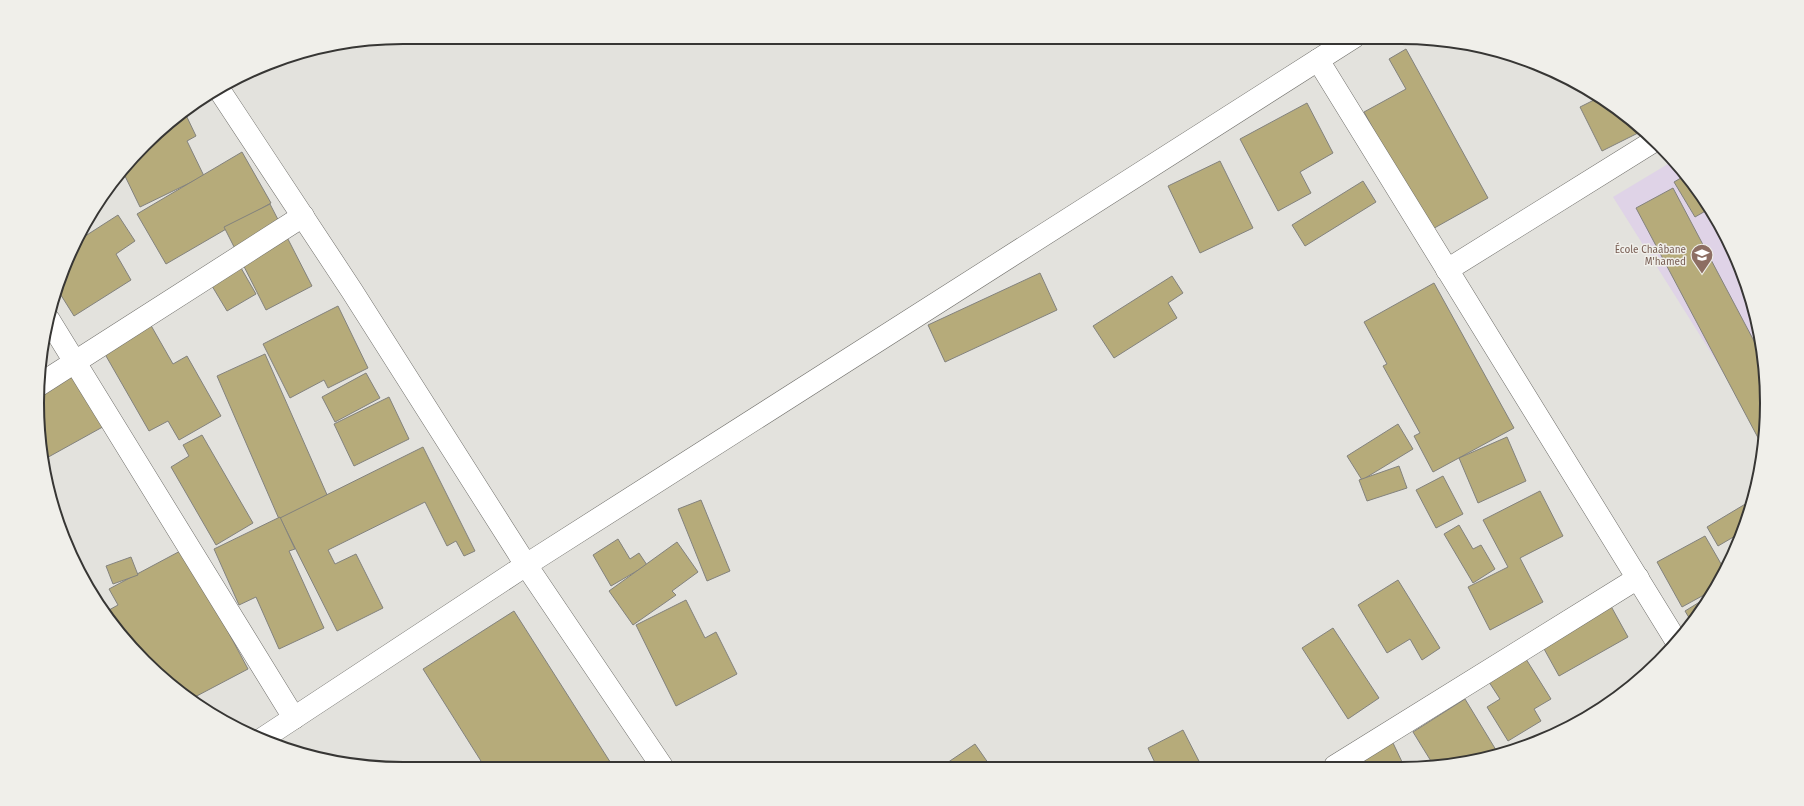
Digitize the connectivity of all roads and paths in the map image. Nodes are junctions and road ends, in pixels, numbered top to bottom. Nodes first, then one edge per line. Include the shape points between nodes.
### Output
1 (1343, 44) edge
2 (1318, 60) junction
3 (221, 93) edge
4 (1649, 144) edge
5 (303, 216) junction
6 (1447, 270) junction
7 (53, 326) edge
8 (75, 362) junction
9 (45, 381) edge
10 (526, 565) junction
11 (1638, 578) junction
12 (1673, 637) edge
13 (294, 718) junction
14 (267, 735) edge
15 (659, 762) edge
16 (1341, 762) edge

1 - 2 street
2 - 6 street
2 - 10 street
3 - 5 street
4 - 6 street
5 - 8 street
5 - 10 street
6 - 11 street
7 - 8 street
8 - 9 street
8 - 13 street
10 - 13 street
10 - 15 street
11 - 12 street
11 - 16 street
13 - 14 street

